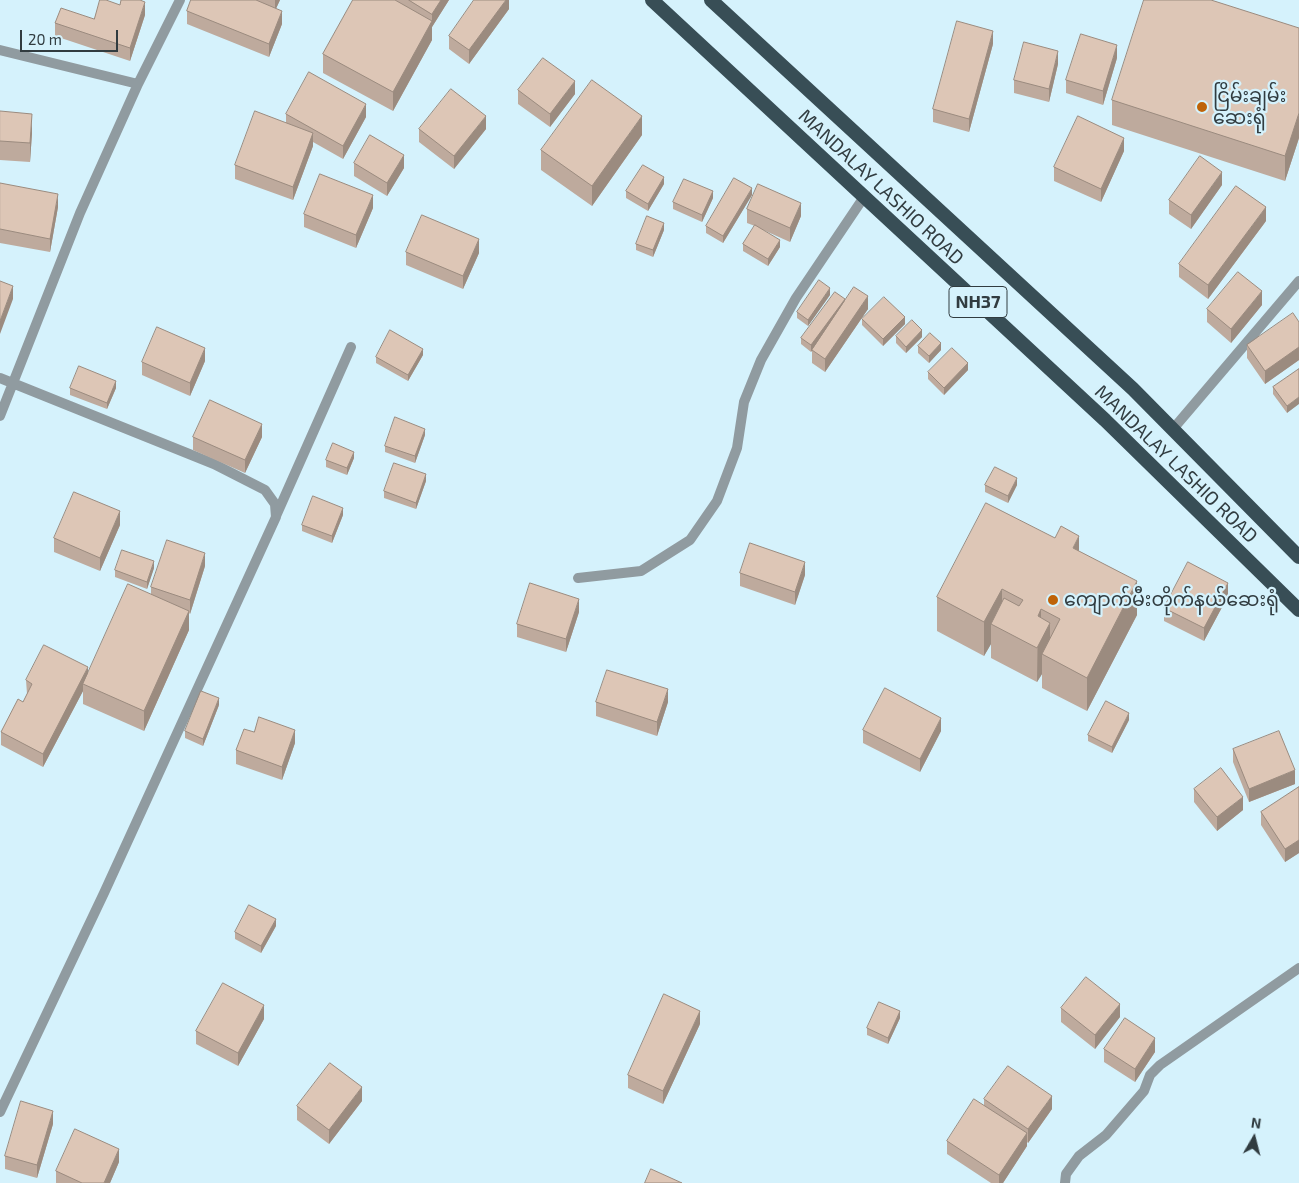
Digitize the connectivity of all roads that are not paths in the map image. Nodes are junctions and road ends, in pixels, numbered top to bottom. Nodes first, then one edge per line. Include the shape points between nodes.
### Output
1 (180, 0) edge
2 (652, 0) edge
3 (711, 0) edge
4 (0, 50) edge
5 (138, 84) junction
6 (864, 197) junction
7 (1299, 281) edge
8 (351, 347) dead end
9 (0, 378) edge
10 (13, 383) junction
11 (0, 416) edge
12 (1172, 429) junction
13 (276, 517) junction
14 (1299, 557) edge
15 (578, 578) dead end
16 (1299, 610) edge
17 (1299, 968) edge
18 (0, 1112) edge
19 (1064, 1183) edge

1 - 5 street
2 - 6 highway, MANDALAY LASHIO ROAD / NH37
3 - 12 highway, MANDALAY LASHIO ROAD / NH37 via 1133,389
4 - 5 street
5 - 10 street via 80,213
6 - 15 street via 796,298 762,360 744,402 737,448 717,501 690,540 641,571
6 - 16 highway, MANDALAY LASHIO ROAD / NH37 via 1105,420
7 - 12 street
8 - 13 street
9 - 10 street
10 - 11 street
10 - 13 street via 214,464 265,490 275,504
12 - 14 highway, MANDALAY LASHIO ROAD / NH37
13 - 18 street
17 - 19 street via 1160,1065 1150,1075 1144,1091 1106,1135 1079,1156 1066,1174

